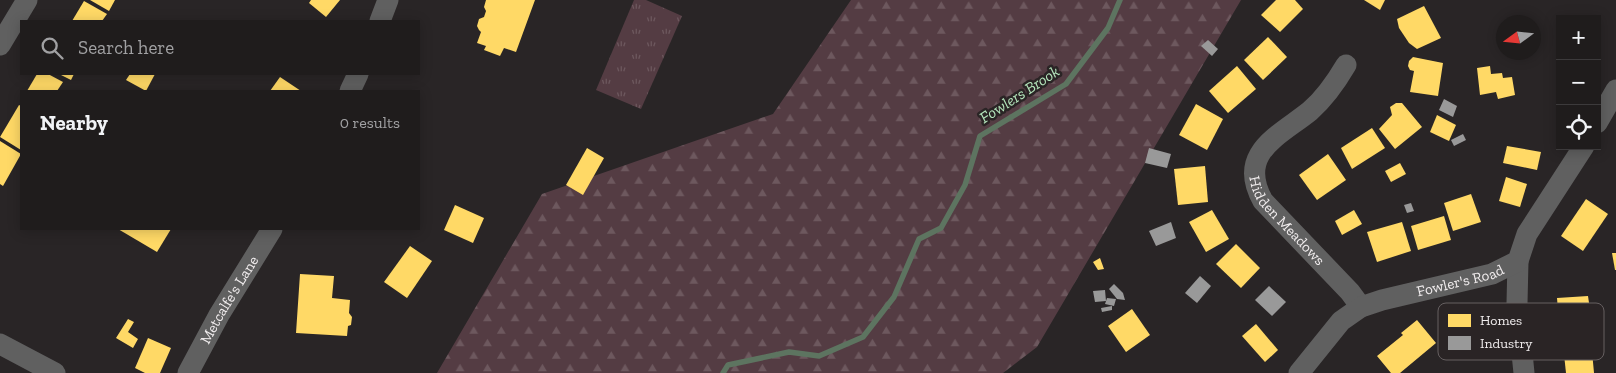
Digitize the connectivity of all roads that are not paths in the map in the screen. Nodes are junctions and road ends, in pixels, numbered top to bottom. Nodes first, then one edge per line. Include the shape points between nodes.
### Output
1 (27, 0) edge
2 (388, 0) edge
3 (380, 20) edge
4 (0, 45) edge
5 (1346, 65) dead end
6 (358, 75) edge
7 (350, 90) edge
8 (1616, 90) edge
9 (1601, 116) edge
10 (1581, 150) edge
11 (271, 230) edge
12 (1518, 261) junction
13 (1517, 303) edge
14 (1361, 307) junction
15 (0, 344) edge
16 (1523, 360) edge
17 (55, 373) edge
18 (188, 373) edge
19 (1299, 373) edge
20 (1524, 373) edge

1 - 4 street
2 - 3 street
5 - 14 street, Hidden Meadows via 1321,101 1267,144 1256,162 1254,177 1263,201
6 - 7 street
8 - 9 street
10 - 12 street, Fowler's Road via 1527,234
11 - 18 street, Metcalfe's Lane via 223,308
12 - 13 street
12 - 14 street, Fowler's Road via 1492,274
14 - 19 street, Fowler's Road via 1341,322
15 - 17 street
16 - 20 street

